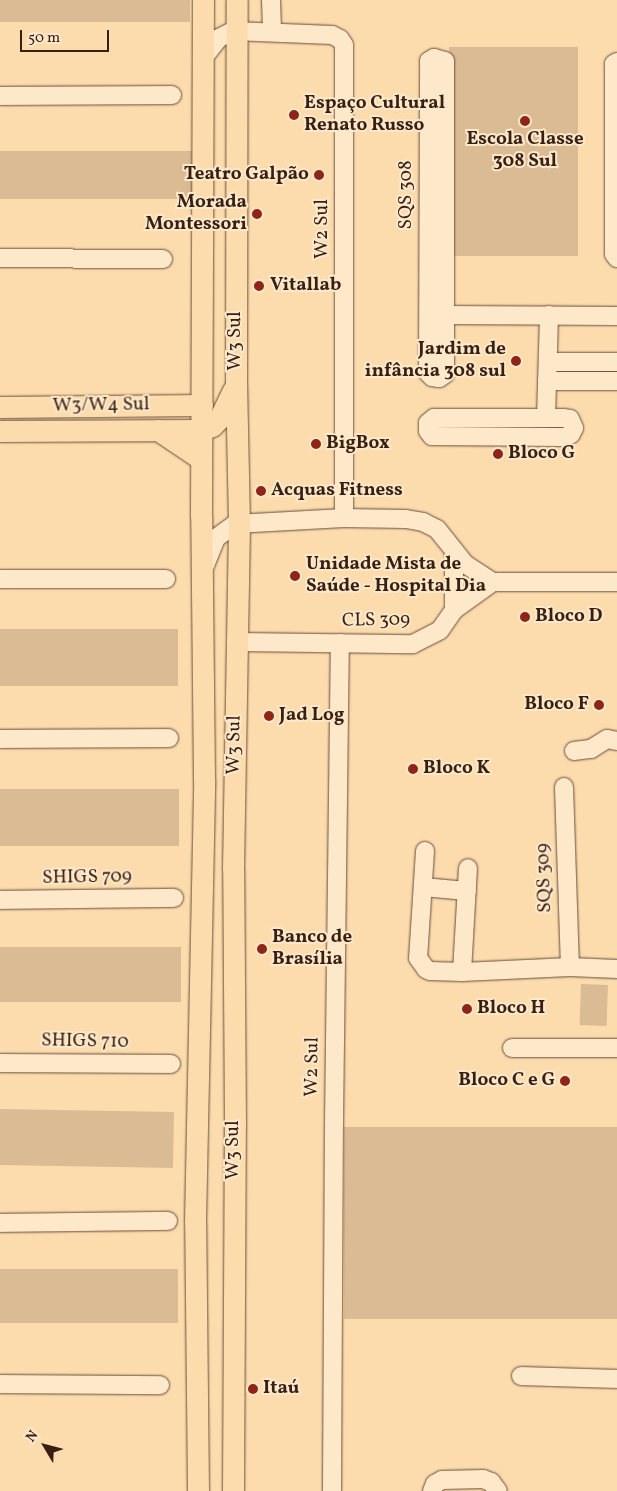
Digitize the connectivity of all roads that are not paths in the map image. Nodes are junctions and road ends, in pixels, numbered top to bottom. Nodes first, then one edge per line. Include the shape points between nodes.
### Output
1 (203, 0) edge
2 (237, 0) edge
3 (271, 0) edge
4 (238, 31) junction
5 (272, 32) junction
6 (204, 57) junction
7 (617, 62) edge
8 (172, 95) dead end
9 (0, 96) edge
10 (0, 258) edge
11 (617, 258) edge
12 (163, 259) dead end
13 (445, 315) junction
14 (549, 315) junction
15 (617, 316) edge
16 (548, 362) junction
17 (617, 362) edge
18 (547, 380) junction
19 (617, 381) edge
20 (236, 385) junction
21 (202, 405) junction
22 (4, 407) edge
23 (35, 407) junction
24 (546, 418) junction
25 (158, 430) junction
26 (201, 430) junction
27 (5, 431) edge
28 (36, 431) junction
29 (201, 459) junction
30 (344, 518) junction
31 (239, 523) junction
32 (454, 551) junction
33 (201, 578) junction
34 (0, 579) edge
35 (166, 579) dead end
36 (493, 582) junction
37 (617, 582) edge
38 (454, 610) junction
39 (238, 642) junction
40 (340, 643) junction
41 (169, 738) dead end
42 (0, 739) edge
43 (617, 741) edge
44 (574, 751) dead end
45 (204, 780) junction
46 (564, 787) dead end
47 (234, 792) junction
48 (425, 851) dead end
49 (468, 868) dead end
50 (423, 887) junction
51 (467, 891) junction
52 (174, 898) dead end
53 (0, 900) edge
54 (570, 968) junction
55 (617, 969) edge
56 (462, 972) junction
57 (512, 1048) dead end
58 (617, 1048) edge
59 (0, 1063) edge
60 (171, 1064) dead end
61 (168, 1221) dead end
62 (0, 1223) edge
63 (521, 1376) dead end
64 (617, 1379) edge
65 (0, 1384) edge
66 (160, 1384) dead end
67 (198, 1491) edge
68 (233, 1491) edge
69 (332, 1491) edge
70 (432, 1491) edge
71 (498, 1491) edge

1 - 6 main road, W3 Sul
2 - 4 main road, W3 Sul
3 - 5 street
4 - 5 street, W2 Sul
4 - 6 street, W2 Sul via 219,38
4 - 20 main road, W3 Sul
5 - 30 street, W2 Sul via 332,35 344,45
6 - 21 main road, W3 Sul
7 - 11 street via 614,64 614,254
8 - 9 street
10 - 12 street
13 - 13 street, SQS 308 via 445,60 434,58 429,61 428,373 432,378 445,374
13 - 14 street
14 - 15 street
14 - 16 street
16 - 17 street
16 - 18 street
18 - 19 street
18 - 24 street
20 - 26 main road via 219,419
20 - 31 main road, W3 Sul
21 - 23 main road, W3/W4 Sul
21 - 26 main road, W3 Sul
22 - 23 main road, W3/W4 Sul
22 - 27 main road via 13,416
23 - 28 main road via 31,419
24 - 24 street via 434,418 428,423 428,431 432,436 565,437 574,428 570,419
25 - 26 main road, W3/W4 Sul
25 - 28 main road, W3/W4 Sul
25 - 29 main road
26 - 29 main road, W3 Sul
27 - 28 main road, W3/W4 Sul
29 - 33 main road, W3 Sul
30 - 31 street
30 - 32 street via 423,522 437,530
31 - 33 street via 229,526 216,538
31 - 39 main road, W3 Sul
32 - 36 street via 465,564
32 - 38 street
33 - 45 main road, W3 Sul
34 - 35 street
36 - 37 street
36 - 38 street, CLS 309
38 - 40 street, CLS 309 via 440,630 413,644
39 - 40 street, CLS 309
39 - 47 main road, W3 Sul
40 - 69 street, W2 Sul
41 - 42 street
43 - 44 street via 607,739 591,749
45 - 47 main road via 217,794
45 - 67 main road, W3 Sul via 195,1222
46 - 54 street, SQS 309
47 - 68 main road, W3 Sul
48 - 50 street
49 - 51 street
50 - 51 street
50 - 56 street via 419,962 430,971
51 - 56 street
52 - 53 street, SHIGS 709
54 - 55 street
54 - 56 street
57 - 58 street
59 - 60 street, SHIGS 710
61 - 62 street
63 - 64 street
65 - 66 street
70 - 71 street via 442,1480 483,1479 491,1482

